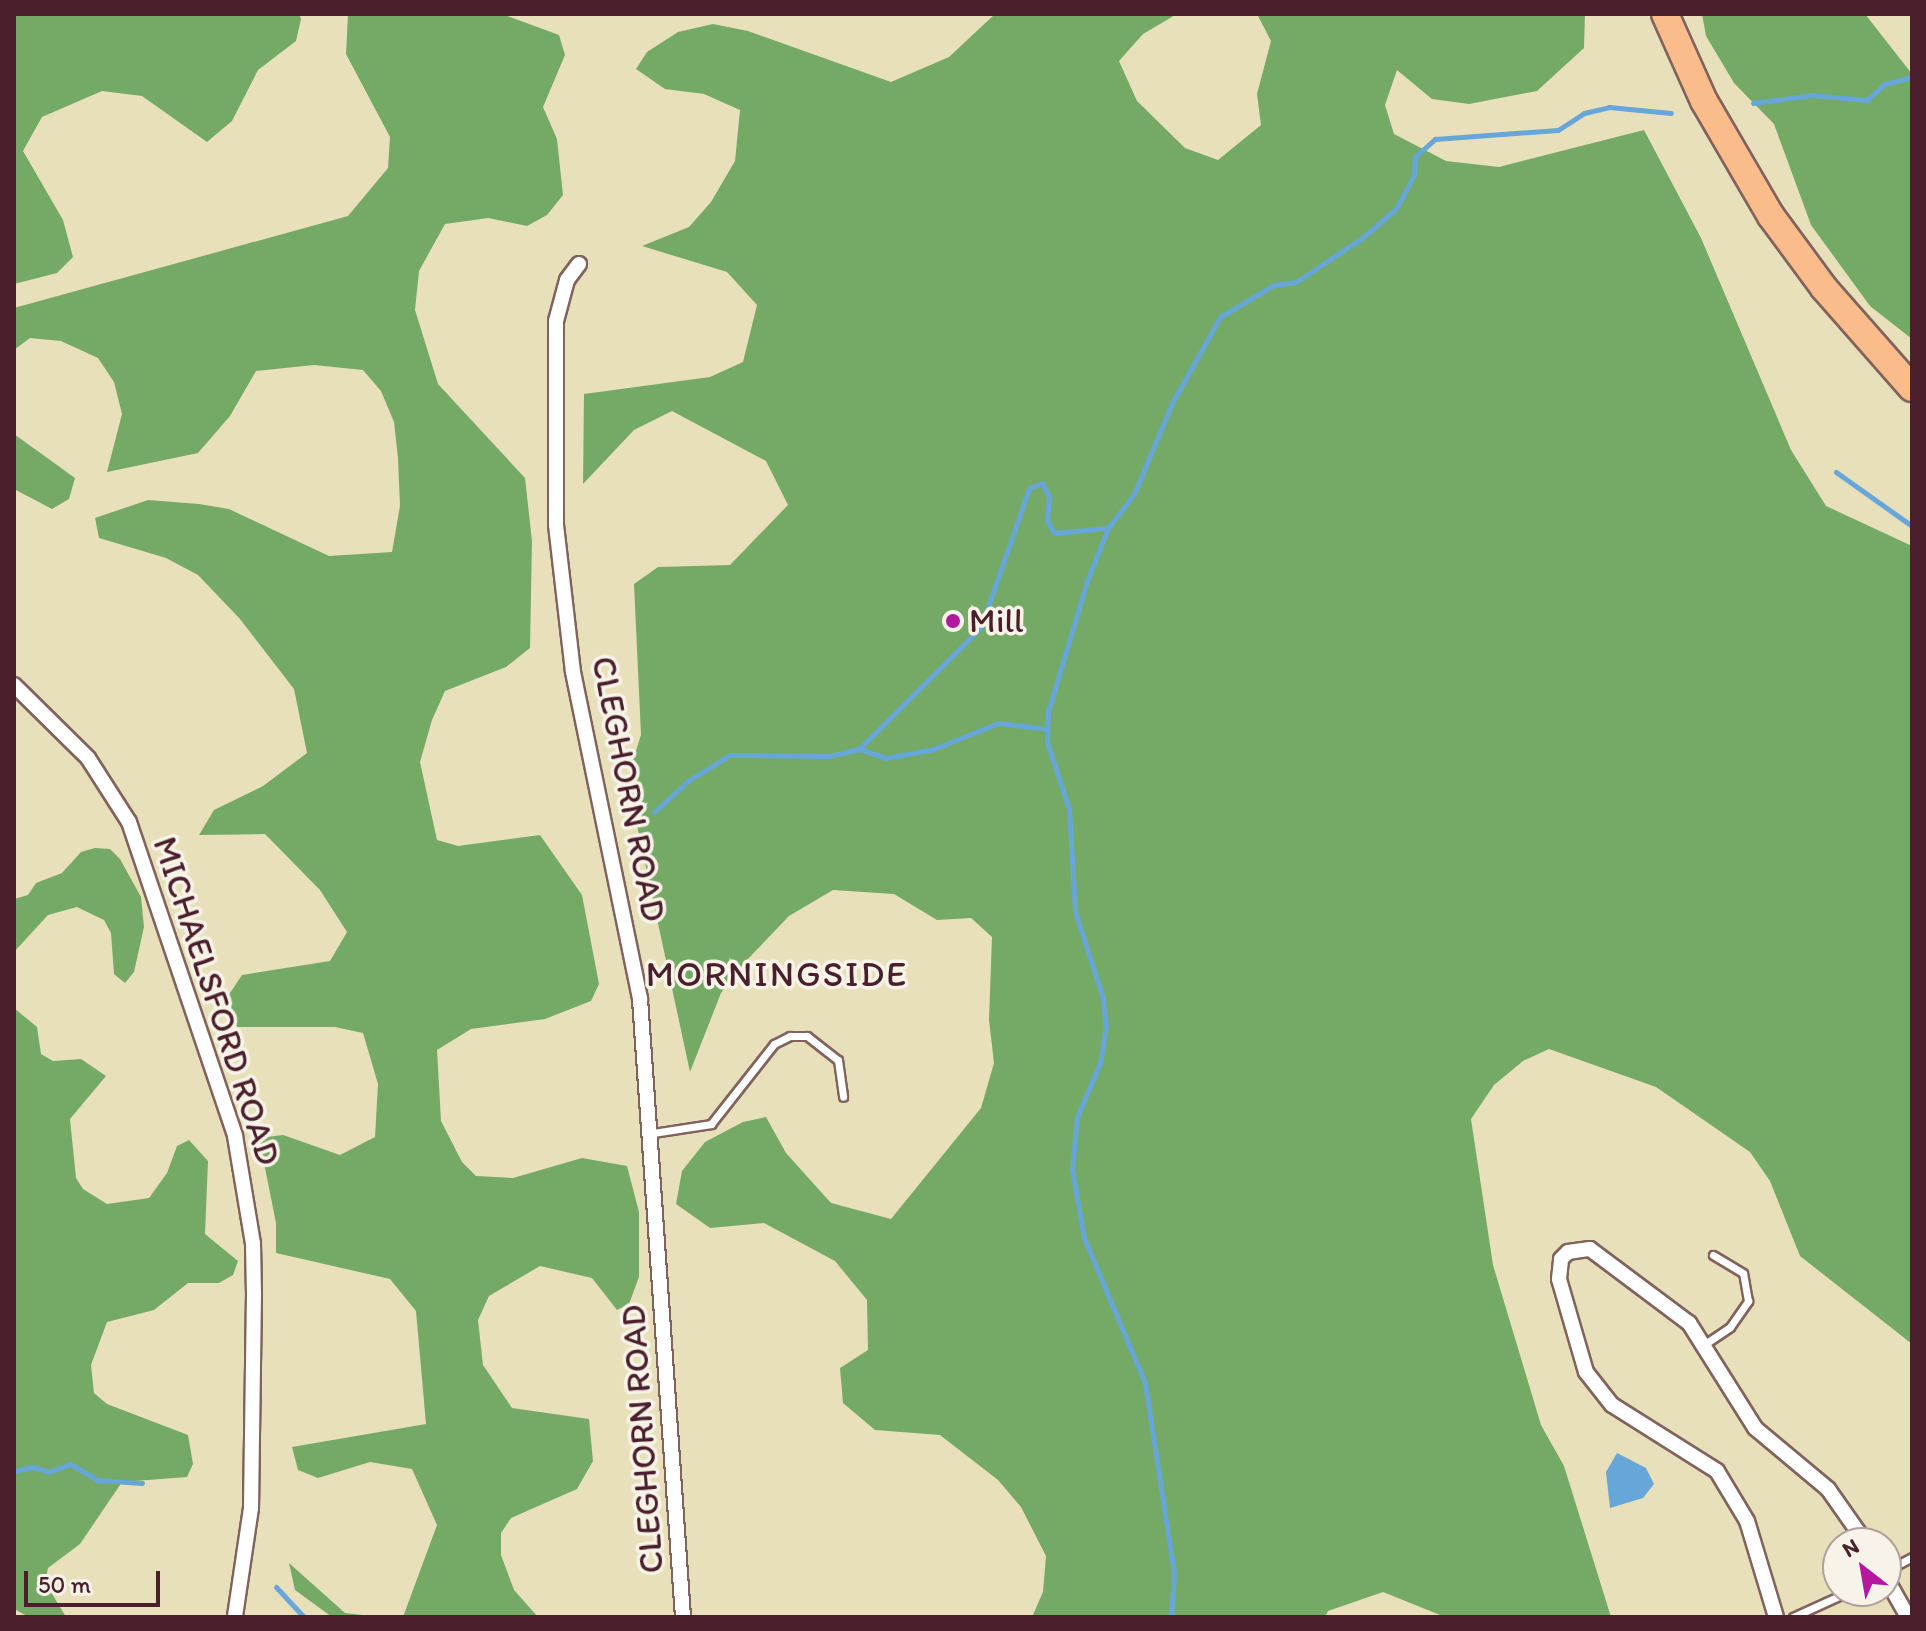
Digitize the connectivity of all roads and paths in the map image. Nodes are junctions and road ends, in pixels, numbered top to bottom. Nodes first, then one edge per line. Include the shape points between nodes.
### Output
1 (1665, 14) edge
2 (579, 264) dead end
3 (1912, 388) edge
4 (14, 685) edge
5 (843, 1097) dead end
6 (653, 1133) junction
7 (1713, 1255) dead end
8 (1705, 1344) junction
9 (1855, 1527) edge
10 (1822, 1604) edge
11 (235, 1617) edge
12 (683, 1617) edge
13 (1776, 1617) edge
14 (1793, 1617) edge

1 - 3 highway via 1704,101 1771,216 1824,288
2 - 6 street, CLEGHORN ROAD via 567,280 556,321 558,550 573,672 640,999
4 - 11 street, MICHAELSFORD ROAD via 88,758 129,822 235,1136 253,1243 254,1293 251,1508
5 - 6 lane via 838,1060 807,1036 790,1036 774,1044 711,1124
6 - 12 street, CLEGHORN ROAD
7 - 8 lane via 1743,1273 1748,1301 1730,1327
8 - 9 street via 1755,1428 1828,1489
8 - 13 street via 1670,1305 1590,1249 1561,1259 1559,1279 1586,1372 1612,1405 1717,1471 1747,1521
10 - 14 lane

